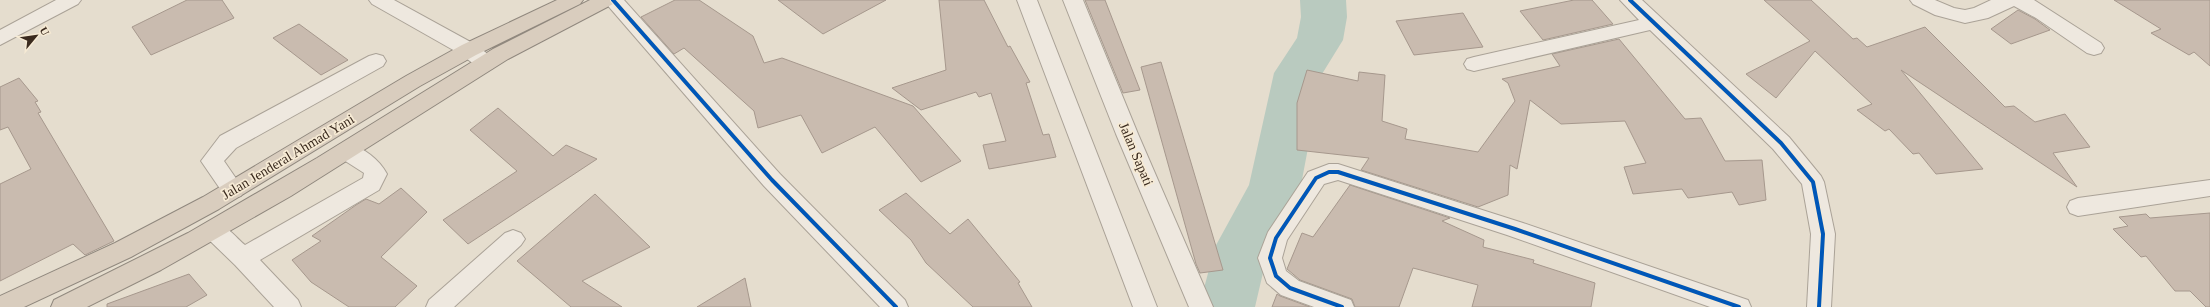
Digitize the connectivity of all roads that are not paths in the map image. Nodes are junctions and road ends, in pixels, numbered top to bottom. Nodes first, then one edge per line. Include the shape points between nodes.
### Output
1 (71, 0) edge
2 (379, 0) edge
3 (572, 0) edge
4 (606, 0) edge
5 (613, 0) edge
6 (1028, 0) edge
7 (1073, 0) edge
8 (1630, 0) edge
9 (1920, 0) edge
10 (1653, 23) junction
11 (0, 38) edge
12 (2094, 48) dead end
13 (469, 50) junction
14 (376, 61) dead end
15 (486, 63) junction
16 (1474, 64) dead end
17 (347, 151) junction
18 (2210, 188) edge
19 (233, 190) junction
20 (2078, 207) dead end
21 (214, 231) junction
22 (514, 240) dead end
23 (243, 258) junction
24 (0, 307) edge
25 (64, 307) edge
26 (289, 307) edge
27 (438, 307) edge
28 (896, 307) edge
29 (1145, 307) edge
30 (1201, 307) edge
31 (1342, 307) edge
32 (1739, 307) edge
33 (1819, 307) edge

1 - 11 street
2 - 13 street
3 - 13 highway, Jalan Jenderal Ahmad Yani
4 - 15 highway, Jalan Jenderal Ahmad Yani via 514,46
5 - 28 street via 772,180
6 - 29 street
7 - 30 street, Jalan Sapati
8 - 10 street
9 - 12 street via 1939,11 1958,16 1979,14 2002,2 2016,0 2041,12
10 - 16 street
10 - 33 street via 1781,143 1813,182 1823,234
13 - 15 street
13 - 19 highway, Jalan Jenderal Ahmad Yani
14 - 19 street via 228,142 212,161
15 - 17 highway, Jalan Jenderal Ahmad Yani
17 - 21 highway, Jalan Jenderal Ahmad Yani
17 - 23 street via 372,167 376,174 371,184
18 - 20 street
19 - 24 highway, Jalan Jenderal Ahmad Yani via 123,250
21 - 23 street
21 - 25 highway, Jalan Jenderal Ahmad Yani via 140,272
22 - 27 street
23 - 26 street
31 - 32 street via 1290,288 1276,276 1270,258 1276,238 1316,178 1329,172 1338,172 1515,229

